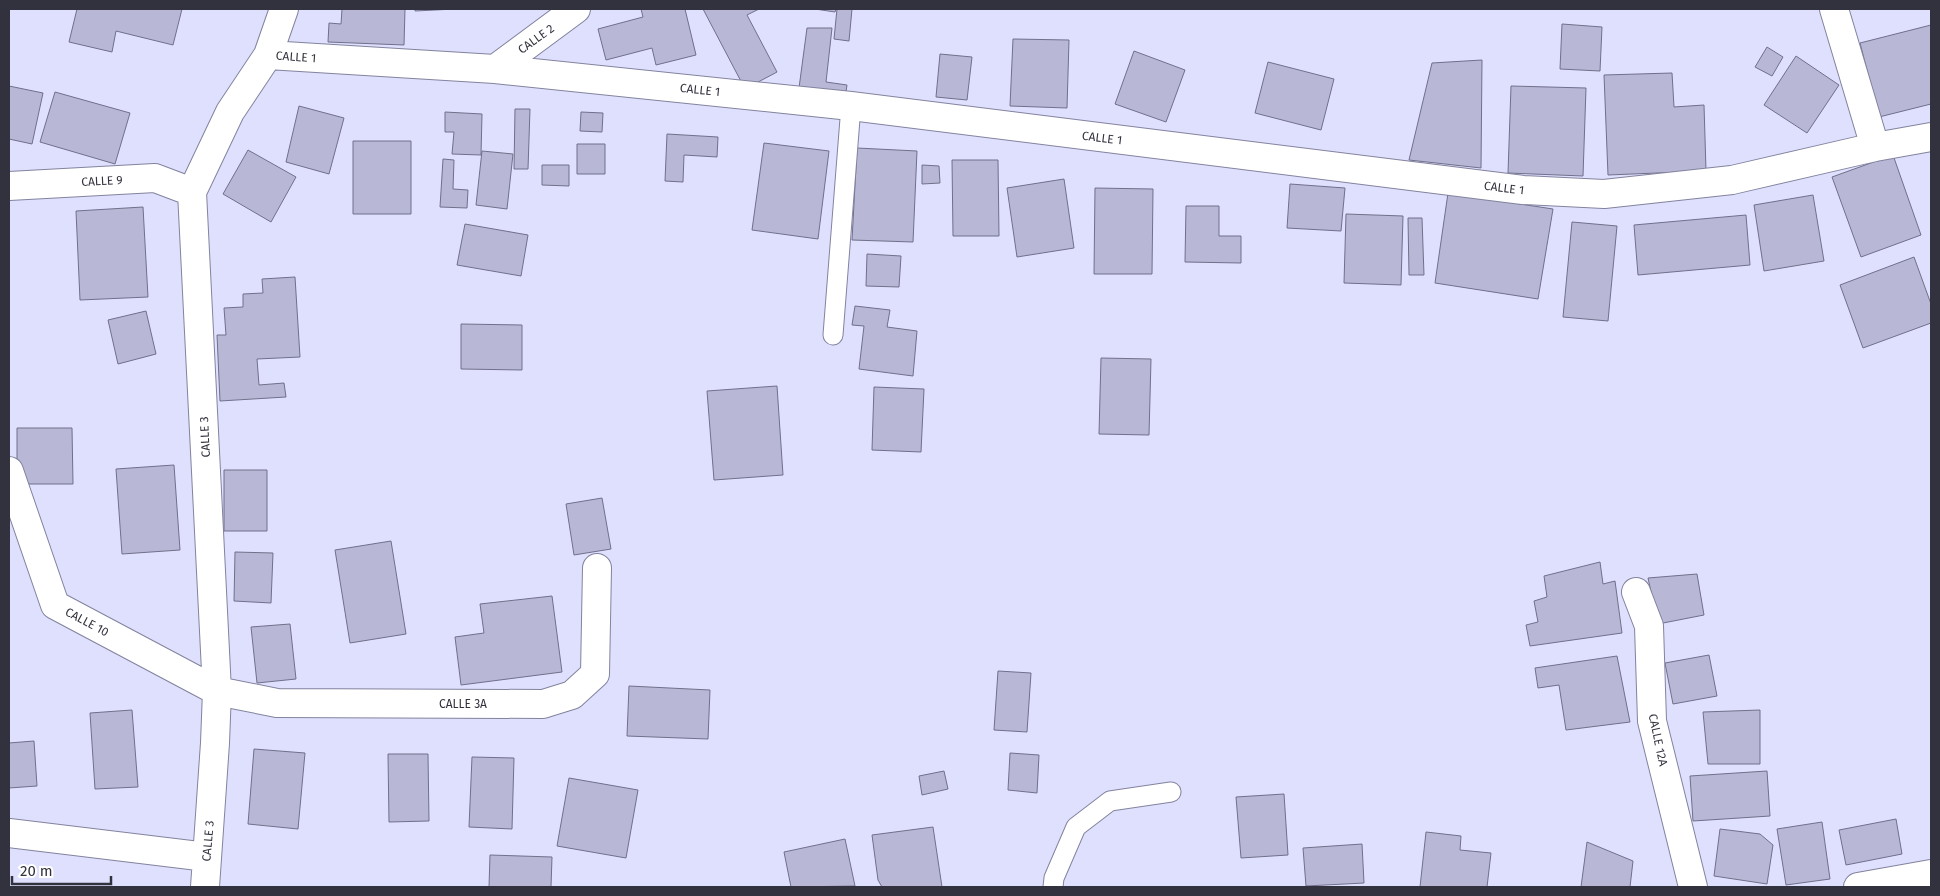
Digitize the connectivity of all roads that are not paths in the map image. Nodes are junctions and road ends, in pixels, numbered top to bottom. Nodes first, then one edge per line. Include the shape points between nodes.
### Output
1 (284, 9) edge
2 (576, 9) edge
3 (1834, 9) edge
4 (268, 55) junction
5 (494, 69) junction
6 (851, 106) junction
7 (1931, 137) edge
8 (1876, 147) junction
9 (9, 186) edge
10 (192, 192) junction
11 (833, 335) dead end
12 (9, 471) edge
13 (597, 568) dead end
14 (1636, 592) dead end
15 (217, 691) junction
16 (1171, 792) dead end
17 (9, 833) edge
18 (207, 857) junction
19 (1931, 874) edge
20 (205, 887) edge
21 (1053, 887) edge
22 (1694, 887) edge
23 (1858, 887) edge

1 - 4 street, CALLE 3
2 - 5 street, CALLE 2
3 - 8 street
4 - 5 street, CALLE 1
4 - 10 street, CALLE 3 via 230,112
5 - 6 street, CALLE 1
6 - 8 street, CALLE 1 via 1523,190 1604,194 1732,180
6 - 11 lane
7 - 8 street, CALLE 1
9 - 10 street, CALLE 9 via 155,178
10 - 15 street, CALLE 3
12 - 15 street, CALLE 10 via 55,605
13 - 15 street, CALLE 3A via 595,674 572,695 543,704 277,703
14 - 22 street, CALLE 12A via 1649,626 1652,721
15 - 18 street, CALLE 3
16 - 21 lane via 1110,801 1076,827
17 - 18 street
18 - 20 street, CALLE 3
19 - 23 street

